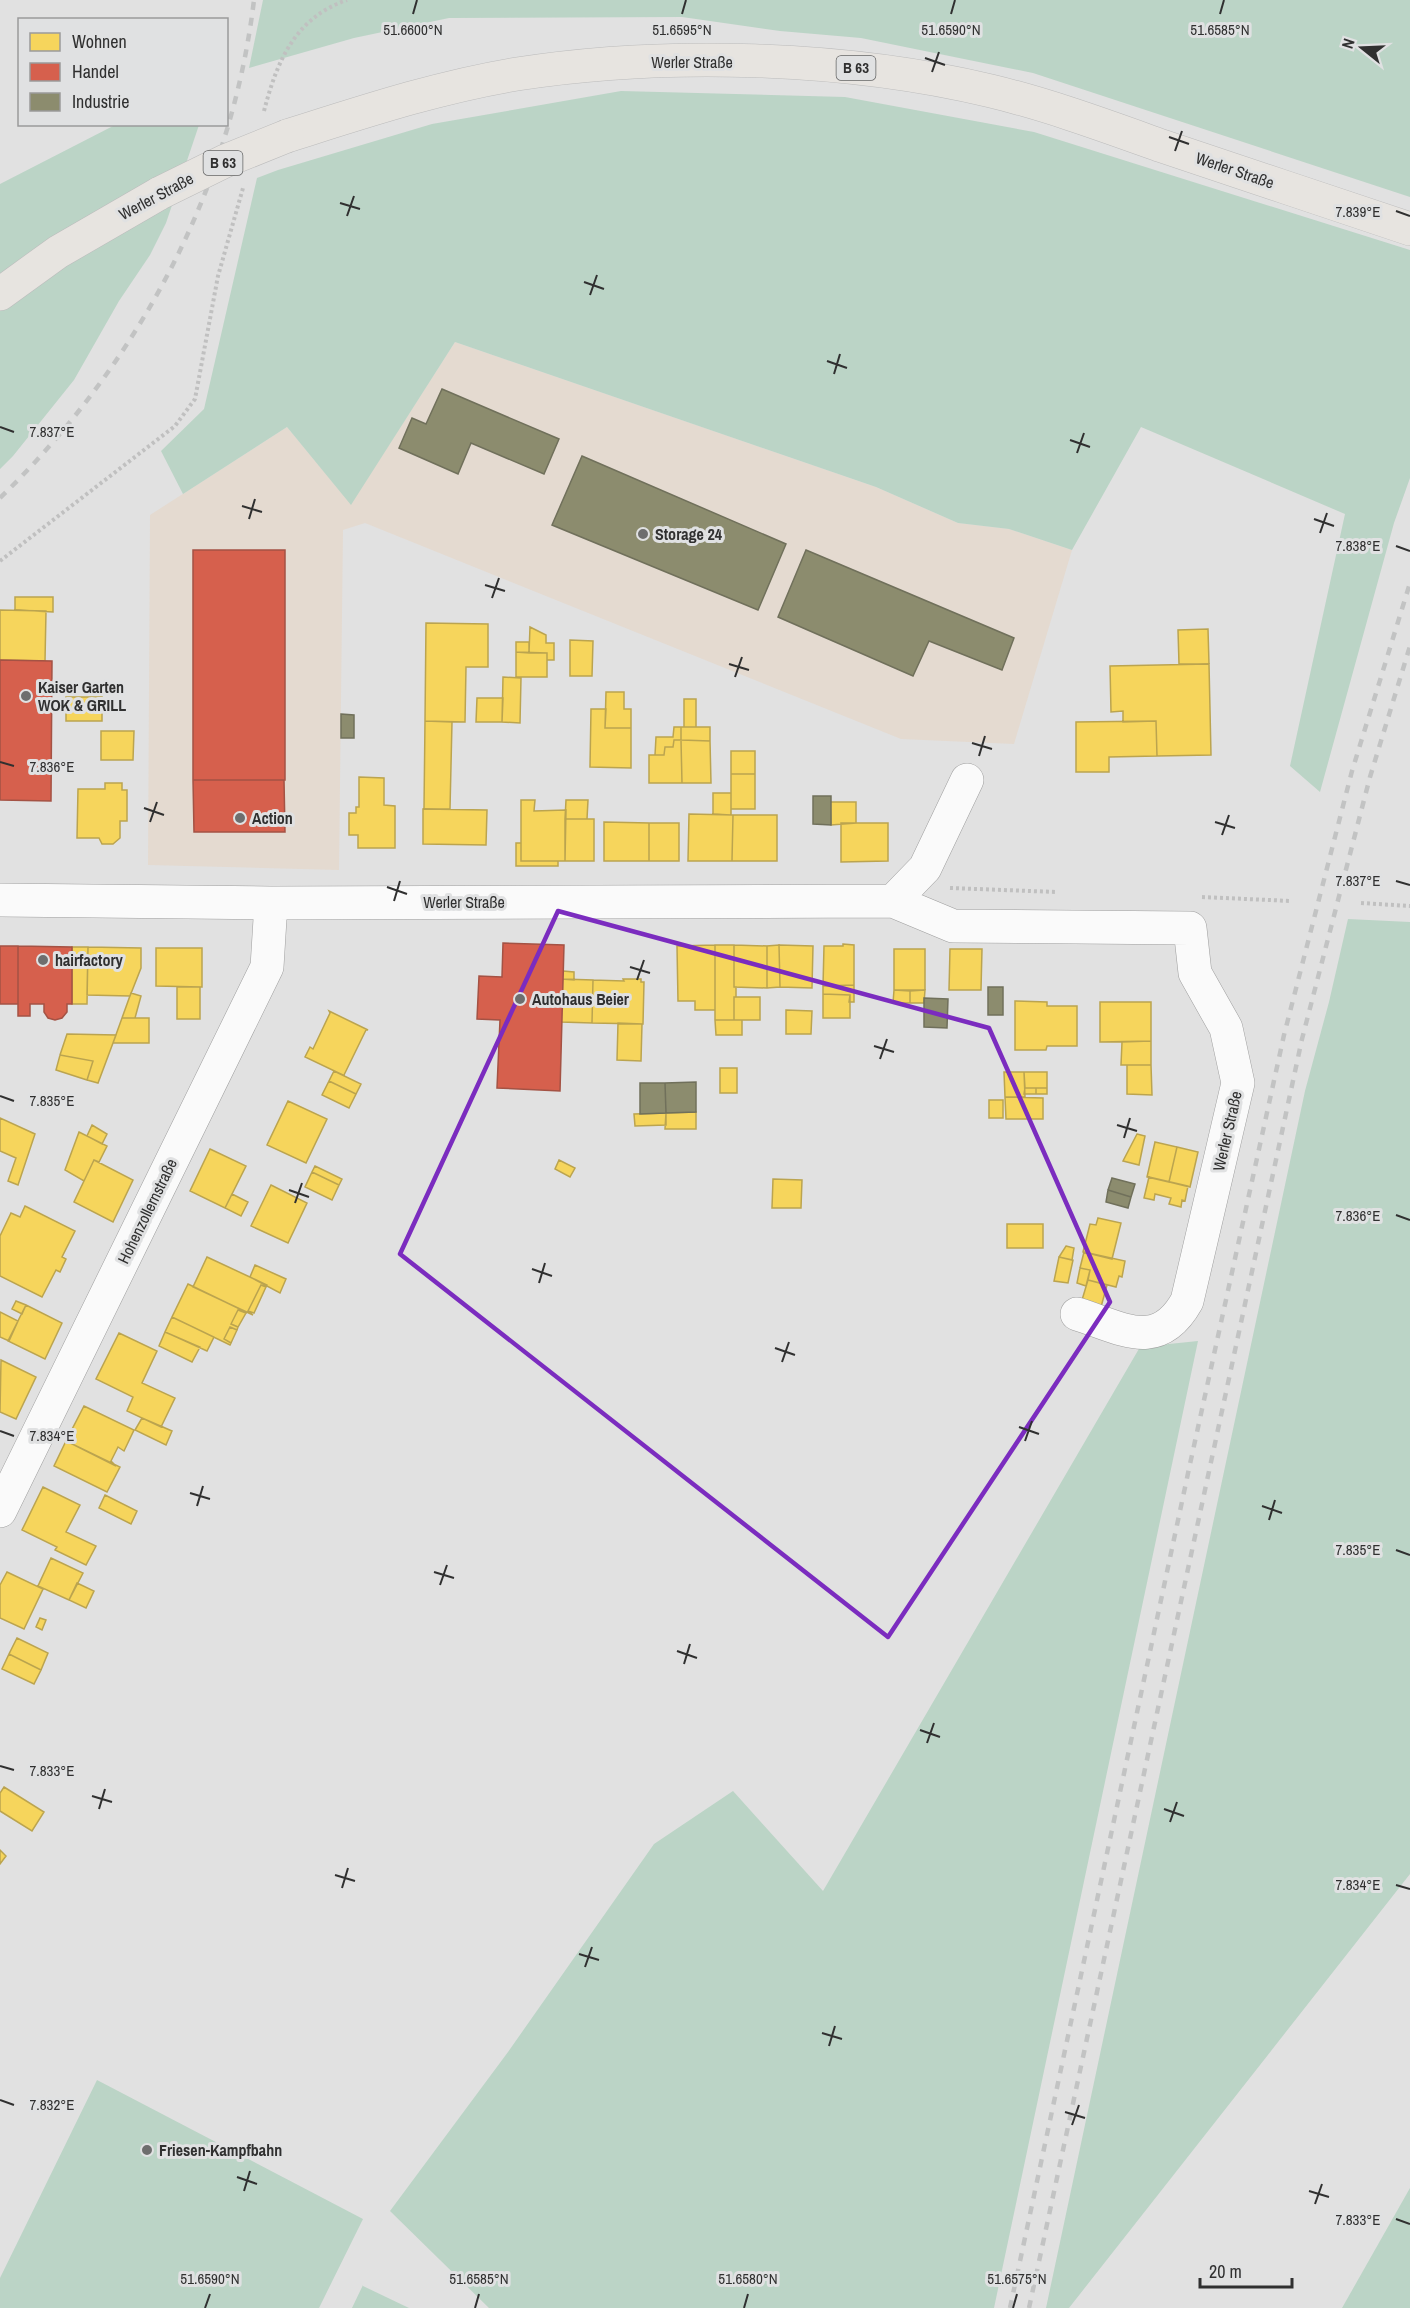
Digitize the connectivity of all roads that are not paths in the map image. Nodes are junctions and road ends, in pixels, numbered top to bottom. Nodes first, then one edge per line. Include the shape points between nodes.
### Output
1 (1410, 229) edge
2 (0, 294) edge
3 (967, 780) dead end
4 (0, 900) edge
5 (893, 901) junction
6 (271, 903) junction
7 (1077, 1314) dead end
8 (0, 1511) edge

1 - 2 main road, Werler Straße / B 63, bridge via 990,91 845,67 700,60 622,63 518,74 391,103 287,136 160,194 58,252
3 - 5 street via 925,868
4 - 6 street, Werler Straße
5 - 6 street, Werler Straße
5 - 7 street, Werler Straße via 953,926 1190,928 1195,973 1226,1028 1238,1083 1187,1301 1170,1325 1154,1332 1136,1332
6 - 8 street, Hohenzollernstraße via 267,967

